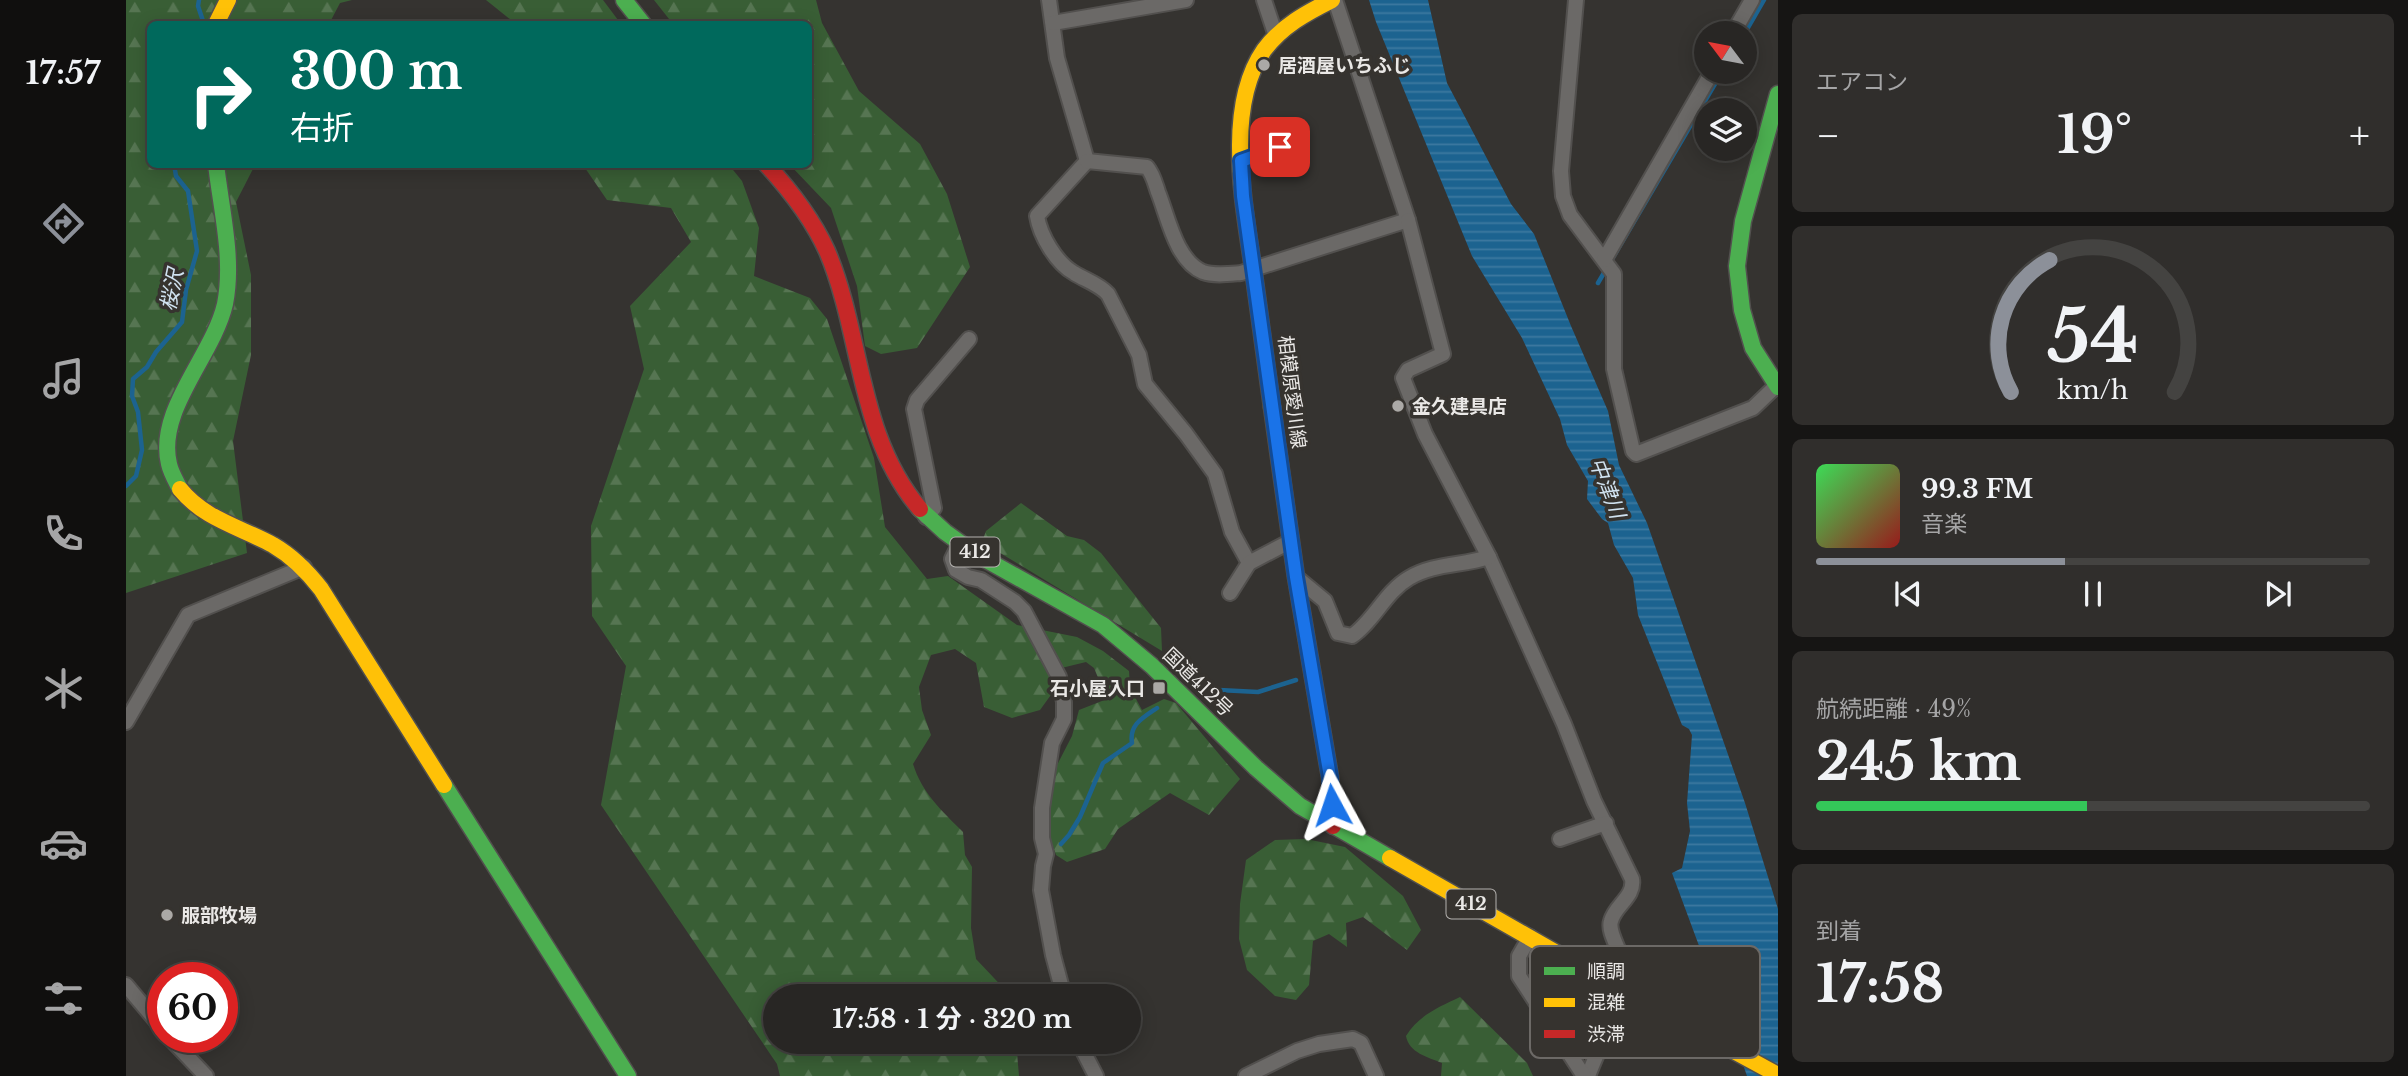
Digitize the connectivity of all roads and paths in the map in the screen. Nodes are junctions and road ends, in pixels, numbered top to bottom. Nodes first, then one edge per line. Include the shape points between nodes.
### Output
1 (228, 0) edge
2 (624, 0) edge
3 (1049, 0) edge
4 (1186, 0) edge
5 (1264, 0) edge
6 (1333, 0) edge
7 (1576, 0) edge
8 (1752, 0) edge
9 (218, 21) edge
10 (641, 21) edge
11 (1740, 21) edge
12 (1053, 23) junction
13 (1276, 36) junction
14 (1705, 84) edge
15 (1778, 94) edge
16 (1300, 140) dead end
17 (1087, 161) junction
18 (1241, 161) junction
19 (216, 168) edge
20 (769, 168) edge
21 (1408, 219) junction
22 (1604, 260) junction
23 (1255, 268) junction
24 (969, 339) dead end
25 (1777, 387) edge
26 (926, 517) junction
27 (1291, 541) junction
28 (960, 543) junction
29 (1489, 557) junction
30 (1250, 563) junction
31 (304, 567) junction
32 (1296, 577) junction
33 (1230, 593) dead end
34 (126, 722) edge
35 (1606, 823) junction
36 (1333, 826) junction
37 (1560, 839) dead end
38 (1530, 937) junction
39 (1545, 946) edge
40 (1617, 946) edge
41 (1061, 984) edge
42 (126, 985) edge
43 (1530, 992) edge
44 (147, 1010) edge
45 (184, 1053) edge
46 (1085, 1054) edge
47 (1574, 1058) edge
48 (1594, 1058) edge
49 (1747, 1058) edge
50 (1270, 1070) edge
51 (1778, 1075) edge
52 (206, 1076) edge
53 (628, 1076) edge
54 (1096, 1076) edge
55 (1246, 1076) edge
56 (1376, 1076) edge
57 (1586, 1076) edge

1 - 9 main road
2 - 10 main road
3 - 12 street
4 - 12 street
5 - 13 street
6 - 13 main road, 相模原愛川線 via 1299,17
6 - 21 street
7 - 22 street via 1561,171 1563,196 1570,215
8 - 11 street
12 - 17 street via 1057,58
13 - 18 main road, 相模原愛川線 via 1254,71 1245,97
14 - 22 street
15 - 25 main road via 1743,221 1737,267 1753,348
16 - 18 street
17 - 23 street via 1147,167 1177,245 1195,267 1220,275
17 - 30 street via 1037,216 1041,231 1069,271 1108,294 1139,355 1145,384 1215,474 1232,532
18 - 23 main road, 相模原愛川線
19 - 31 main road via 227,259 225,304 216,334 171,420 167,460 182,493 198,507 278,548
20 - 26 main road, 国道412号 / 412 via 809,217 832,264 877,434 897,478
21 - 23 street
21 - 29 street via 1443,354 1408,370 1403,378 1430,445
22 - 25 street via 1614,274 1614,369 1633,452 1753,408
23 - 27 main road, 相模原愛川線
24 - 26 street via 914,409 934,508
26 - 28 main road, 国道412号 / 412
27 - 30 street
27 - 32 main road, 相模原愛川線
28 - 36 main road, 国道412号 / 412 via 1130,645 1265,776
28 - 41 street via 952,559 956,570 981,580 1024,611 1059,677 1065,702 1064,720 1052,743 1042,808 1046,854 1041,890
29 - 32 street via 1448,564 1408,579 1352,636 1338,632 1325,601
29 - 35 street
30 - 33 street
31 - 34 street via 188,615
31 - 53 main road
32 - 36 main road, 相模原愛川線 via 1330,777
35 - 37 street
35 - 40 street via 1633,885 1611,918
36 - 38 main road, 国道412号 / 412
38 - 39 main road, 国道412号 / 412, bridge
38 - 43 street via 1519,956 1519,976
42 - 44 street
45 - 52 street
46 - 54 street
47 - 57 street
48 - 57 street
49 - 51 main road, 国道412号 / 412, bridge
50 - 55 street
50 - 56 street via 1297,1051 1353,1039 1360,1043

